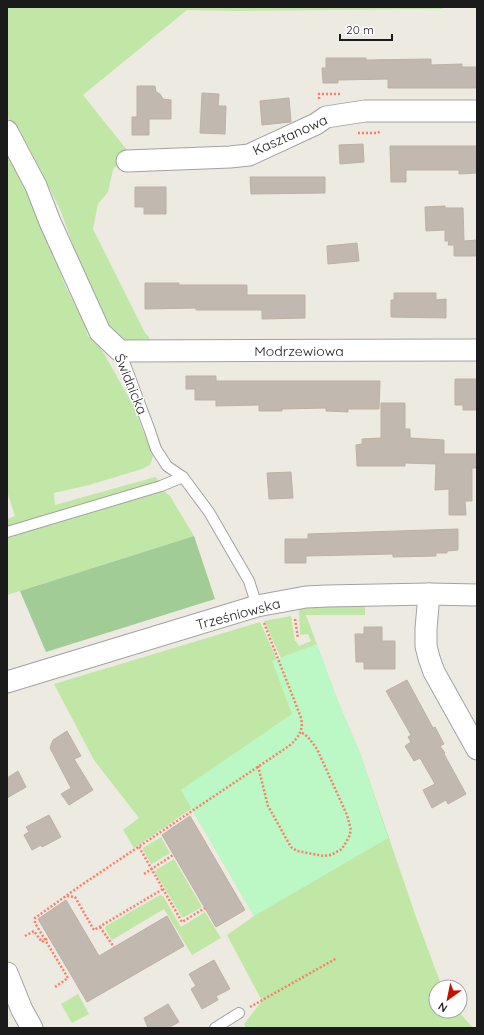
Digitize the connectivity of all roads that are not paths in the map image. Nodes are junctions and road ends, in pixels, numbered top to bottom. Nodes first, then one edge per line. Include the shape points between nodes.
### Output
1 (477, 111) edge
2 (7, 131) edge
3 (127, 161) dead end
4 (477, 350) edge
5 (120, 351) junction
6 (183, 477) junction
7 (7, 532) edge
8 (429, 594) junction
9 (477, 595) edge
10 (260, 613) junction
11 (7, 682) edge
12 (477, 749) edge
13 (8, 975) edge
14 (239, 1013) road end
15 (32, 1028) edge
16 (215, 1028) edge

1 - 3 street, Kasztanowa via 365,111 326,117 249,155
2 - 5 street, Świdnicka via 36,186 100,332
4 - 5 street, Modrzewiowa
5 - 6 lane, Świdnicka via 156,449 167,466
6 - 7 lane via 161,486
6 - 10 lane, Świdnicka via 209,512 249,581
8 - 9 street, Trześniowska
8 - 10 street, Trześniowska via 306,597
8 - 12 street via 426,646 429,658 434,672
10 - 11 street, Trześniowska
13 - 15 street
14 - 16 lane

